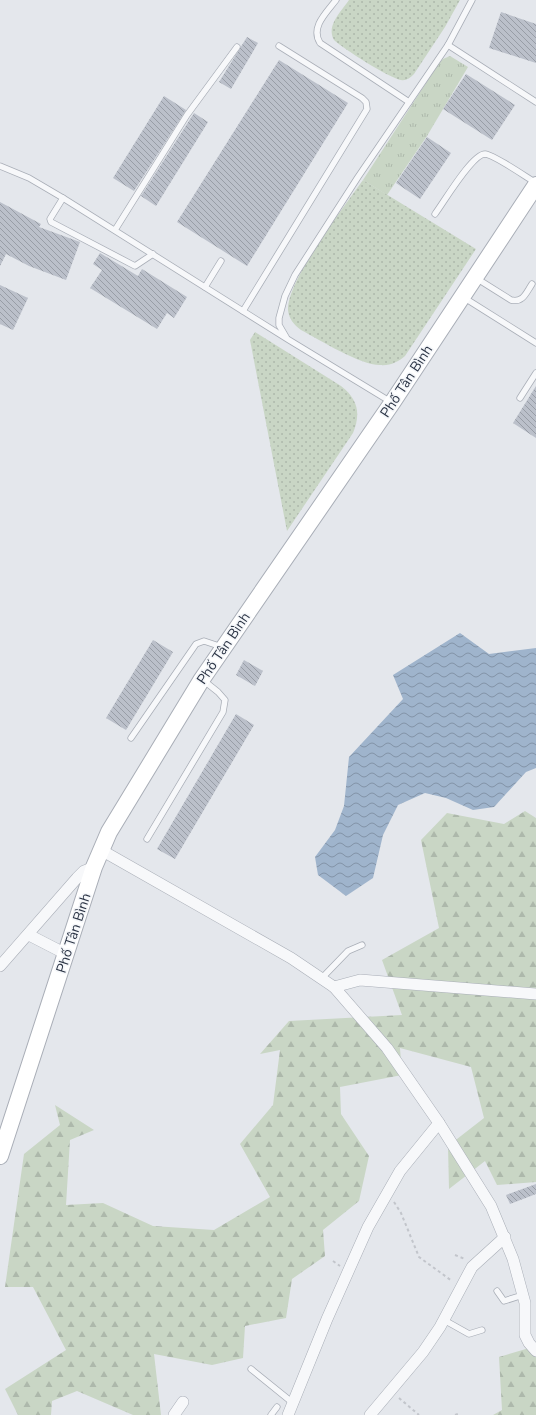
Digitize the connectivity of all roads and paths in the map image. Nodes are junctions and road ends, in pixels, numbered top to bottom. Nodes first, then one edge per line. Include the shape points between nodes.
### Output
1 (336, 0) edge
2 (472, 0) edge
3 (448, 45) junction
4 (279, 46) dead end
5 (237, 47) dead end
6 (409, 102) junction
7 (536, 102) edge
8 (0, 166) edge
9 (536, 184) edge
10 (63, 198) junction
11 (435, 214) dead end
12 (116, 230) junction
13 (153, 254) junction
14 (221, 261) dead end
15 (474, 277) junction
16 (532, 284) dead end
17 (205, 287) junction
18 (461, 296) junction
19 (243, 311) junction
20 (289, 340) junction
21 (536, 343) edge
22 (536, 372) edge
23 (520, 398) dead end
24 (392, 403) junction
25 (223, 648) junction
26 (202, 679) junction
27 (131, 738) dead end
28 (147, 839) dead end
29 (101, 850) junction
30 (94, 867) junction
31 (29, 935) junction
32 (362, 945) dead end
33 (66, 954) junction
34 (0, 966) edge
35 (321, 979) junction
36 (334, 987) junction
37 (536, 994) edge
38 (439, 1123) junction
39 (0, 1156) edge
40 (387, 1194) junction
41 (505, 1237) junction
42 (461, 1288) junction
43 (497, 1291) dead end
44 (523, 1294) junction
45 (444, 1320) junction
46 (482, 1330) dead end
47 (536, 1351) edge
48 (251, 1369) dead end
49 (390, 1390) junction
50 (183, 1402) dead end
51 (293, 1403) junction
52 (277, 1407) dead end
53 (174, 1415) edge
54 (271, 1415) edge
55 (288, 1415) edge
56 (370, 1415) edge
57 (419, 1415) edge

1 - 6 lane via 318,26 317,36 320,44
2 - 3 lane
3 - 6 lane
3 - 7 lane
4 - 19 lane via 362,98 367,109
5 - 12 lane via 187,115
6 - 20 lane via 316,239 288,288 279,322 281,330
8 - 10 lane via 29,178
9 - 11 lane via 493,157 486,154 479,156
9 - 15 street, Phố Tân Bình
10 - 12 lane
10 - 13 lane via 50,218 51,222 135,266
12 - 13 lane
13 - 17 lane
14 - 17 lane
15 - 16 lane via 517,302
15 - 18 street, Phố Tân Bình
17 - 19 lane
18 - 21 lane
18 - 24 street, Phố Tân Bình
19 - 20 lane
20 - 24 lane
22 - 23 lane
24 - 25 street, Phố Tân Bình
25 - 26 street, Phố Tân Bình
25 - 27 lane via 204,640 196,644
26 - 28 lane via 225,700 223,712
26 - 29 street, Phố Tân Bình via 109,832
29 - 30 street, Phố Tân Bình
29 - 35 street via 291,958
30 - 31 street via 81,874
30 - 33 street, Phố Tân Bình
31 - 33 street
31 - 34 street
32 - 35 lane via 348,951
33 - 39 street, Phố Tân Bình
35 - 36 street
36 - 37 street via 360,980
36 - 38 street via 387,1048
38 - 40 street via 400,1171
38 - 41 street via 491,1206
40 - 42 path via 401,1213 419,1257
40 - 51 street via 368,1227
41 - 42 street via 478,1260
41 - 44 street
42 - 45 street
43 - 44 lane via 504,1301
44 - 47 street via 525,1335
45 - 46 lane via 468,1334
45 - 49 street via 423,1352
48 - 51 lane
49 - 56 street
49 - 57 path
50 - 53 street
51 - 55 street
52 - 54 lane

